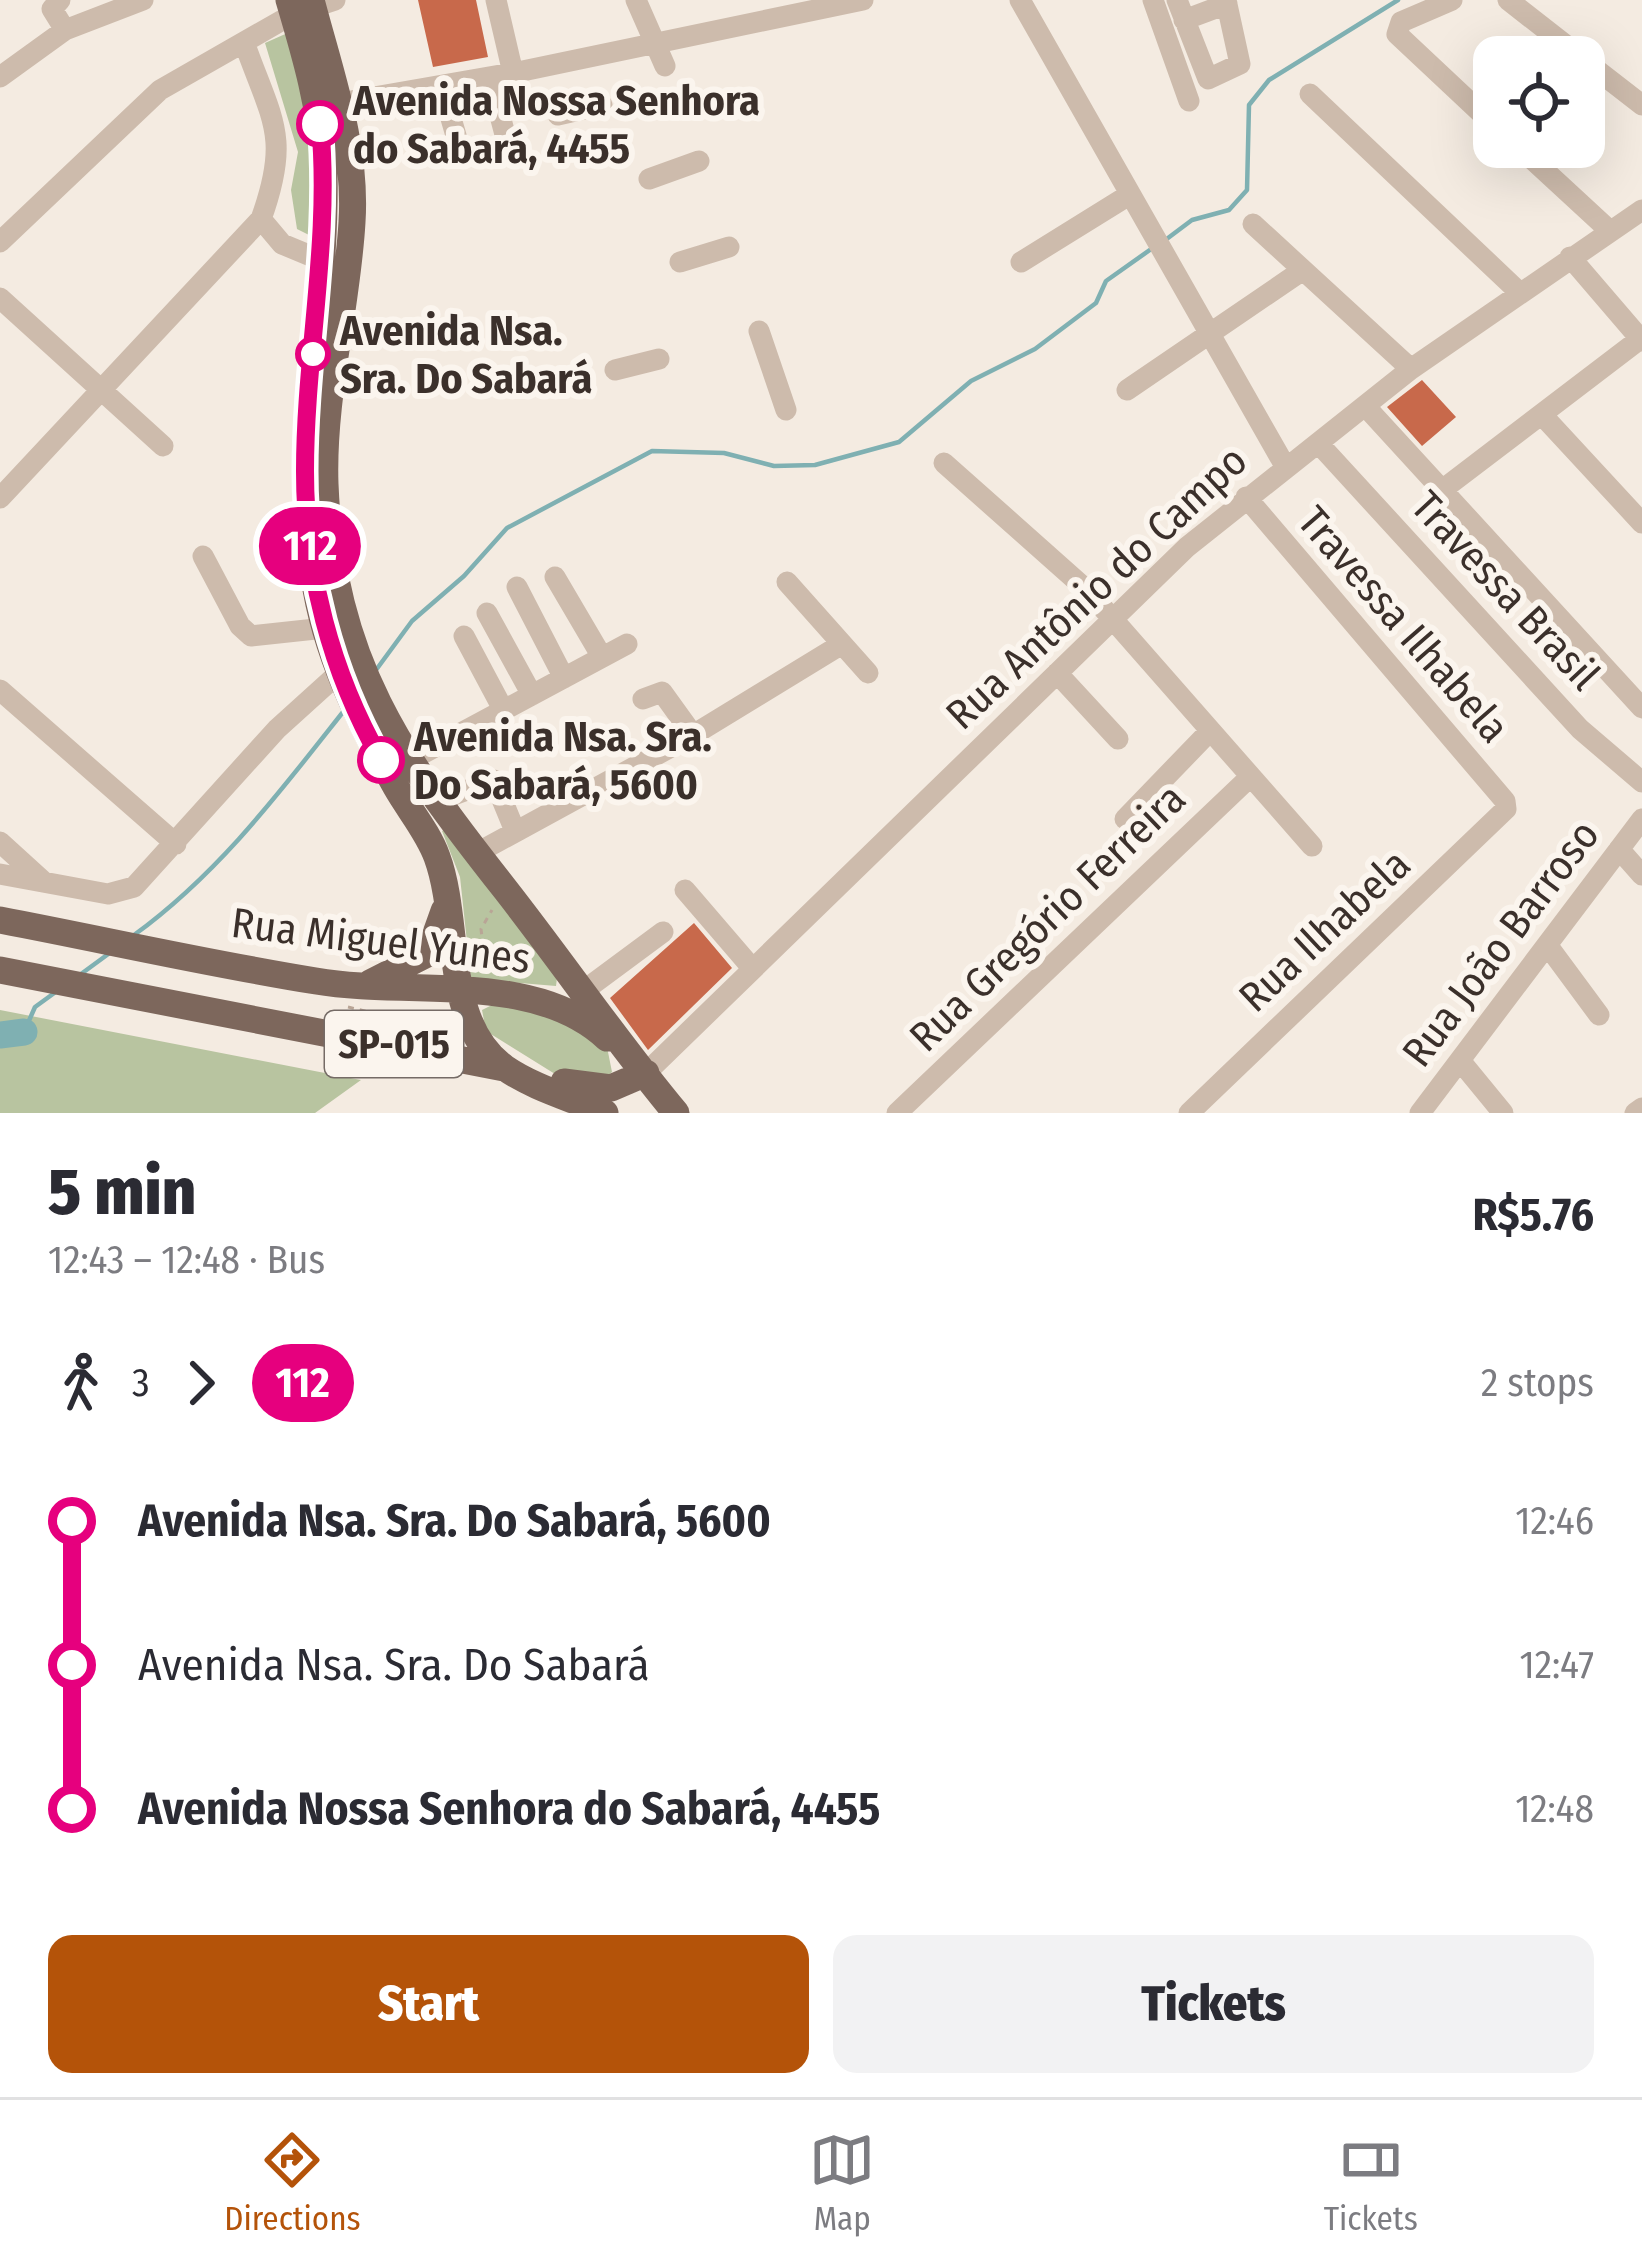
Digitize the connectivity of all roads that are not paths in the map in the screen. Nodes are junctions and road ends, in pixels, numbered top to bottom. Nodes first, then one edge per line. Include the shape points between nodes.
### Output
1 (60, 0) edge
2 (143, 0) edge
3 (496, 0) edge
4 (635, 0) edge
5 (863, 0) edge
6 (1021, 0) edge
7 (1153, 0) edge
8 (1452, 0) edge
9 (1508, 0) edge
10 (1227, 2) edge
11 (308, 4) edge
12 (1181, 10) edge
13 (65, 30) junction
14 (1554, 36) edge
15 (244, 42) junction
16 (662, 54) junction
17 (513, 73) junction
18 (1605, 76) edge
19 (0, 77) edge
20 (490, 78) junction
21 (442, 87) junction
22 (1310, 94) dead end
23 (1189, 101) dead end
24 (328, 105) junction
25 (602, 105) dead end
26 (1473, 105) edge
27 (1642, 105) edge
28 (558, 115) dead end
29 (507, 142) dead end
30 (461, 153) dead end
31 (699, 161) dead end
32 (1542, 168) edge
33 (649, 179) dead end
34 (1129, 195) junction
35 (1642, 210) edge
36 (261, 219) junction
37 (1253, 224) dead end
38 (1610, 231) junction
39 (0, 242) edge
40 (729, 247) dead end
41 (1570, 257) junction
42 (323, 261) junction
43 (680, 262) dead end
44 (1021, 262) dead end
45 (1300, 272) junction
46 (1520, 292) junction
47 (0, 298) edge
48 (759, 332) dead end
49 (1208, 336) junction
50 (1641, 340) edge
51 (659, 359) dead end
52 (1411, 369) junction
53 (615, 370) dead end
54 (1127, 390) dead end
55 (100, 392) junction
56 (1366, 407) junction
57 (786, 410) dead end
58 (1543, 416) junction
59 (1319, 444) junction
60 (163, 446) dead end
61 (944, 463) dead end
62 (1285, 466) junction
63 (3, 488) edge
64 (1442, 490) junction
65 (1246, 496) junction
66 (1642, 523) edge
67 (203, 556) dead end
68 (556, 577) dead end
69 (787, 582) dead end
70 (517, 587) dead end
71 (487, 614) dead end
72 (1112, 620) junction
73 (325, 628) junction
74 (464, 637) dead end
75 (627, 644) dead end
76 (836, 650) junction
77 (602, 657) junction
78 (340, 672) junction
79 (868, 673) dead end
80 (1058, 673) junction
81 (564, 678) junction
82 (0, 690) edge
83 (532, 695) junction
84 (643, 699) dead end
85 (1642, 708) edge
86 (504, 711) junction
87 (1209, 732) junction
88 (693, 735) junction
89 (1118, 739) dead end
90 (407, 762) junction
91 (1250, 777) junction
92 (1642, 782) edge
93 (1505, 801) joint
94 (435, 802) junction
95 (1125, 819) dead end
96 (1642, 819) edge
97 (515, 831) junction
98 (0, 842) edge
99 (176, 844) junction
100 (1312, 846) dead end
101 (1618, 849) junction
102 (475, 854) junction
103 (0, 874) edge
104 (1642, 875) edge
105 (44, 882) junction
106 (692, 886) dead end
107 (448, 896) junction
108 (0, 920) edge
109 (58, 931) junction
110 (663, 932) dead end
111 (1548, 946) junction
112 (0, 954) edge
113 (755, 965) junction
114 (0, 970) edge
115 (582, 992) junction
116 (461, 993) junction
117 (351, 997) junction
118 (1600, 1015) dead end
119 (1462, 1063) junction
120 (505, 1068) junction
121 (646, 1073) junction
122 (605, 1113) edge
123 (676, 1113) edge
124 (897, 1113) edge
125 (1189, 1113) edge
126 (1420, 1113) edge
127 (1503, 1113) edge

1 - 13 street via 52,9
2 - 13 street
3 - 17 street
4 - 16 street
5 - 16 street
6 - 34 street
7 - 23 street
8 - 26 street via 1401,22 1397,34
9 - 14 street
10 - 12 street
10 - 12 street via 1240,64 1208,80
11 - 15 street
11 - 24 main road
13 - 19 street
15 - 36 street via 278,139 277,176
15 - 39 street via 160,90
16 - 17 street
17 - 20 street
18 - 27 street
20 - 21 street
20 - 29 street
21 - 24 street
21 - 30 street
22 - 46 street
24 - 42 main road
24 - 90 main road via 361,221 326,441 330,537 351,641
25 - 28 street
31 - 33 street
32 - 38 street
34 - 44 street
34 - 49 street
35 - 38 street, Rua Antônio do Campo
36 - 42 street via 282,244
36 - 55 street
37 - 45 street
38 - 41 street, Rua Antônio do Campo
40 - 43 street
41 - 46 street, Rua Antônio do Campo
41 - 50 street
42 - 73 main road via 305,472
45 - 49 street
45 - 52 street
46 - 52 street, Rua Antônio do Campo
47 - 55 street
48 - 57 street
49 - 54 street
49 - 62 street
50 - 58 street
51 - 53 street
52 - 56 street, Rua Antônio do Campo
55 - 60 street
55 - 63 street
56 - 59 street, Rua Antônio do Campo
56 - 64 street
58 - 64 street
58 - 66 street
59 - 62 street, Rua Antônio do Campo
59 - 92 street, Travessa Brasil via 1580,729
61 - 72 street
62 - 65 street, Rua Antônio do Campo
64 - 85 street
65 - 72 street, Rua Antônio do Campo
65 - 93 street, Travessa Ilhabela
67 - 73 street via 251,635
68 - 77 street
69 - 76 street
70 - 81 street
71 - 83 street
72 - 80 street, Rua Antônio do Campo
72 - 87 street
73 - 78 main road
74 - 86 street
75 - 77 street
76 - 79 street
76 - 88 street
77 - 81 street
78 - 99 street via 277,729
78 - 107 main road via 359,722 433,846
80 - 89 street
80 - 113 street, Rua Antônio do Campo
81 - 83 street
82 - 99 street
83 - 86 street
84 - 88 street via 662,692
86 - 90 street
87 - 91 street
87 - 95 street
88 - 97 street
90 - 94 main road
91 - 100 street
91 - 124 street, Rua Gregório Ferreira
93 - 125 street, Rua Ilhabela via 1504,814
94 - 97 street via 494,780
94 - 102 main road
96 - 101 street, Rua João Barroso
97 - 102 street
98 - 105 street
99 - 105 street via 122,892
101 - 104 street
101 - 111 street, Rua João Barroso
102 - 115 main road
103 - 105 street
106 - 113 street
107 - 116 main road
107 - 117 main road via 429,953
108 - 109 main road, Rua Miguel Yunes / SP-015
109 - 112 main road via 47,959
109 - 117 main road, Rua Miguel Yunes / SP-015
110 - 115 street
111 - 118 street
111 - 119 street, Rua João Barroso
113 - 121 street, Rua Antônio do Campo
114 - 120 main road, SP-015
115 - 121 main road
116 - 117 main road, Rua Miguel Yunes / SP-015
116 - 120 main road via 474,1031
116 - 121 main road, Rua Miguel Yunes / SP-015 via 554,1006 596,1028
119 - 126 street, Rua João Barroso
119 - 127 street
120 - 121 main road, SP-015 via 596,1089
120 - 122 main road
121 - 123 main road

